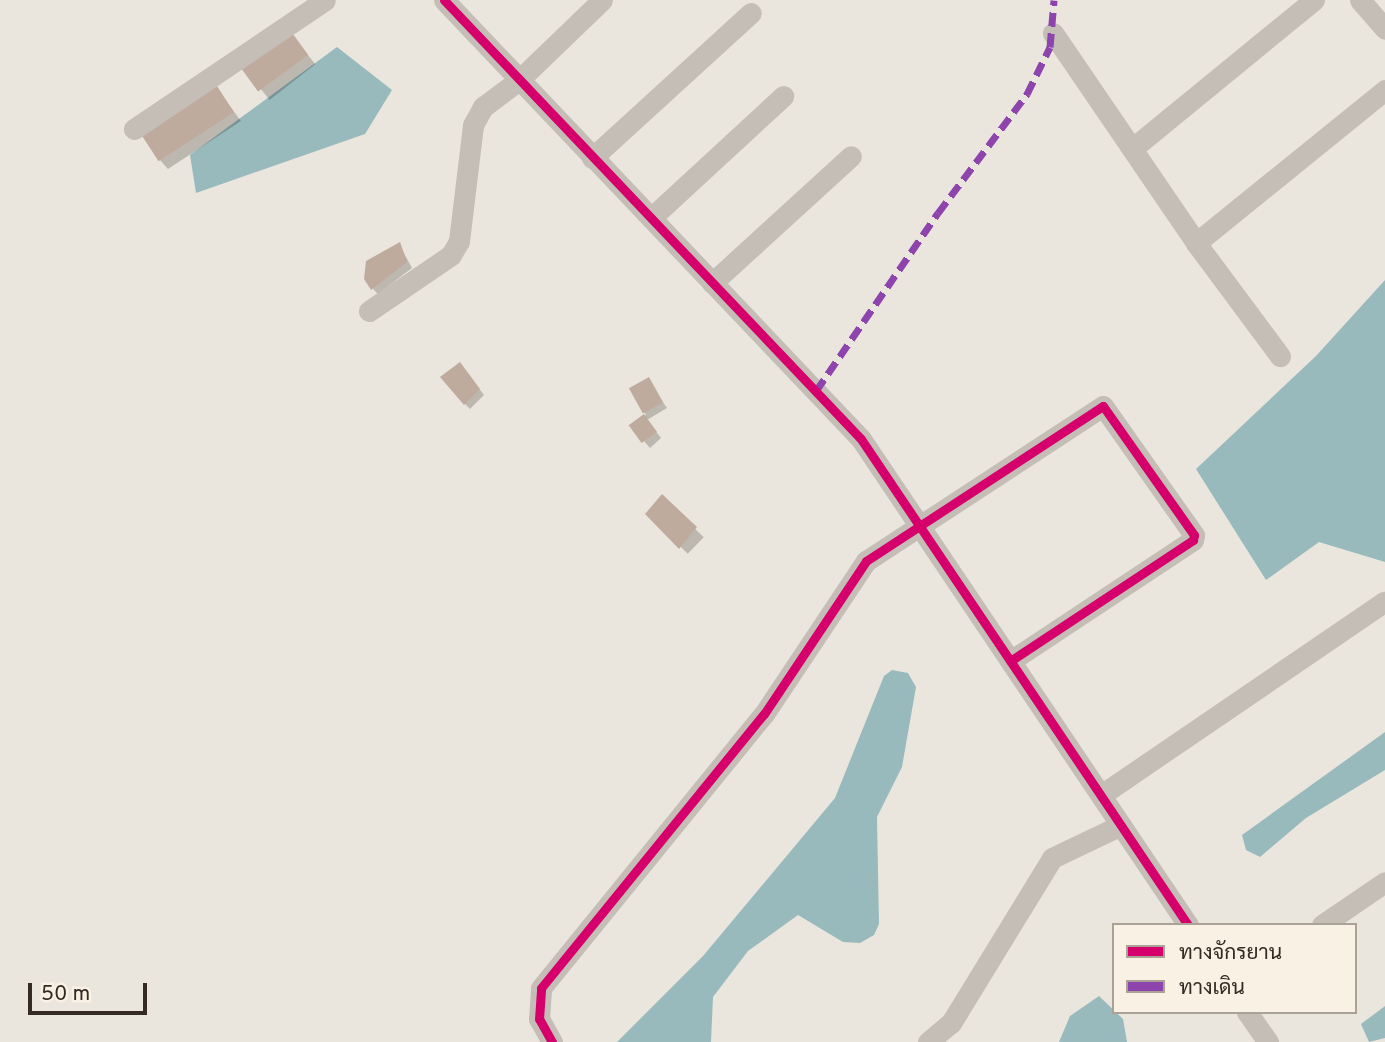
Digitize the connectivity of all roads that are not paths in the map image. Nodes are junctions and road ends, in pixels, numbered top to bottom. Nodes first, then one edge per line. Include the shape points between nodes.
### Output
1 (325, 0) edge
2 (444, 0) edge
3 (602, 0) edge
4 (1314, 0) edge
5 (1360, 0) edge
6 (751, 13) dead end
7 (1385, 28) edge
8 (1053, 33) dead end
9 (519, 80) junction
10 (1385, 90) edge
11 (783, 96) dead end
12 (134, 129) dead end
13 (1133, 148) junction
14 (851, 156) dead end
15 (592, 158) junction
16 (650, 218) junction
17 (1196, 243) junction
18 (712, 283) junction
19 (369, 311) dead end
20 (1280, 356) dead end
21 (918, 525) junction
22 (1384, 602) edge
23 (1010, 661) junction
24 (1101, 795) junction
25 (1121, 825) junction
26 (1385, 882) edge
27 (1187, 923) edge
28 (1325, 923) edge
29 (1249, 1014) edge
30 (551, 1042) edge
31 (928, 1042) edge
32 (1268, 1042) edge

1 - 12 street
2 - 9 street
3 - 9 street
4 - 13 street
5 - 7 street
6 - 15 street
8 - 13 street
9 - 15 street
9 - 19 street via 483,107 473,125 459,241 451,255
10 - 17 street
11 - 16 street
13 - 17 street
14 - 18 street
15 - 16 street
16 - 18 street
17 - 20 street
18 - 21 street via 861,439
21 - 23 street
21 - 23 street via 1099,406 1109,409 1179,512 1194,535 1188,546
21 - 30 street via 866,561 764,714 541,988 539,1019
22 - 24 street
23 - 24 street
24 - 25 street
25 - 27 street
25 - 31 street via 1052,858 951,1023
26 - 28 street
29 - 32 street

